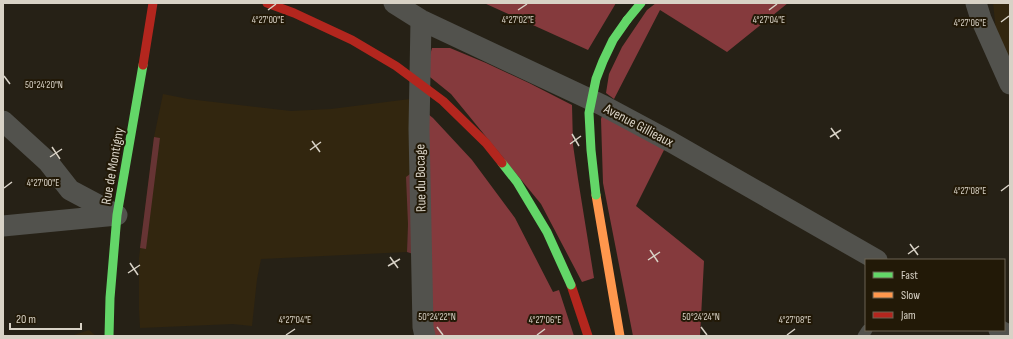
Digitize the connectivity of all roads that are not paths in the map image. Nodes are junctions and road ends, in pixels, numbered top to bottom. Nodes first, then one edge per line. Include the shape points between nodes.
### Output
1 (153, 3) edge
2 (267, 3) edge
3 (394, 3) edge
4 (641, 3) edge
5 (976, 3) edge
6 (421, 20) junction
7 (1010, 84) edge
8 (3, 121) edge
9 (117, 215) junction
10 (3, 226) edge
11 (875, 259) edge
12 (1001, 331) edge
13 (421, 333) edge
14 (109, 336) edge
15 (588, 336) edge
16 (620, 336) edge
17 (1010, 336) edge

1 - 9 main road, Rue de Montigny
2 - 15 main road, bridge via 352,40 396,66 443,101 486,143 517,182 547,232 571,285
3 - 6 street, Avenue Gillieaux
4 - 16 main road, bridge via 613,40 603,61 596,79 589,113 596,195
5 - 7 street
6 - 11 street, Avenue Gillieaux via 602,105
6 - 13 street, Rue du Bocage
8 - 9 street via 48,162 70,190
9 - 10 street
9 - 14 main road, Rue de Montigny
12 - 17 street

